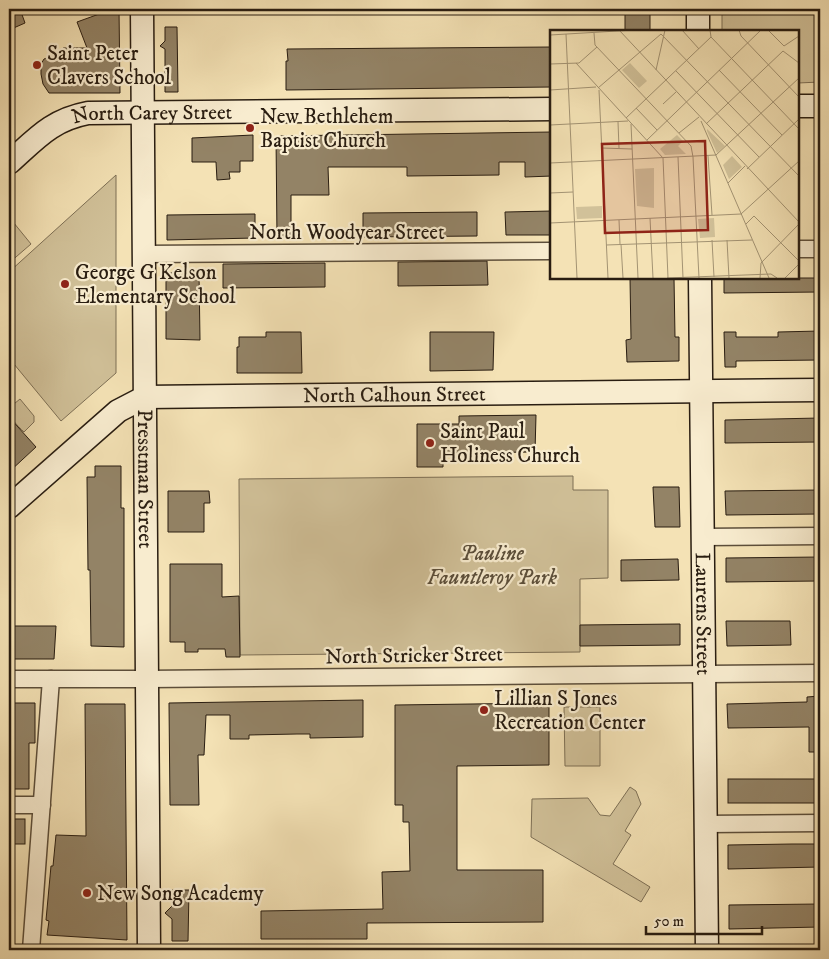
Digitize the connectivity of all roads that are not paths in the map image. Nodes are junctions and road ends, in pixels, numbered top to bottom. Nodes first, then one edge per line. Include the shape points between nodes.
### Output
1 (142, 9) edge
2 (698, 9) edge
3 (698, 30) edge
4 (799, 106) edge
5 (820, 106) edge
6 (550, 109) edge
7 (143, 113) junction
8 (9, 163) edge
9 (799, 249) edge
10 (820, 249) edge
11 (550, 251) edge
12 (144, 254) junction
13 (700, 279) edge
14 (820, 390) edge
15 (701, 391) junction
16 (145, 397) junction
17 (9, 507) edge
18 (820, 536) edge
19 (703, 537) junction
20 (820, 673) edge
21 (704, 674) junction
22 (51, 678) junction
23 (9, 679) edge
24 (147, 680) junction
25 (9, 805) edge
26 (42, 805) junction
27 (820, 823) edge
28 (706, 824) junction
29 (31, 950) edge
30 (149, 950) edge
31 (707, 950) edge

1 - 7 street, Presstman Street
2 - 3 street
4 - 5 street
6 - 7 street, North Carey Street
7 - 8 street, North Carey Street via 73,116 44,131
7 - 12 street, Presstman Street
9 - 10 street
11 - 12 street, North Woodyear Street
12 - 16 street, Presstman Street
13 - 15 street, Laurens Street
14 - 15 street, North Calhoun Street
15 - 16 street, North Calhoun Street
15 - 19 street, Laurens Street
16 - 17 street, North Calhoun Street via 118,411
16 - 24 street, Presstman Street
18 - 19 street
19 - 21 street, Laurens Street
20 - 21 street, North Stricker Street
21 - 24 street, North Stricker Street
21 - 28 street, Laurens Street
22 - 23 street, North Stricker Street
22 - 24 street, North Stricker Street
22 - 26 street
24 - 30 street, Presstman Street
25 - 26 street
26 - 29 street
27 - 28 street
28 - 31 street, Laurens Street

